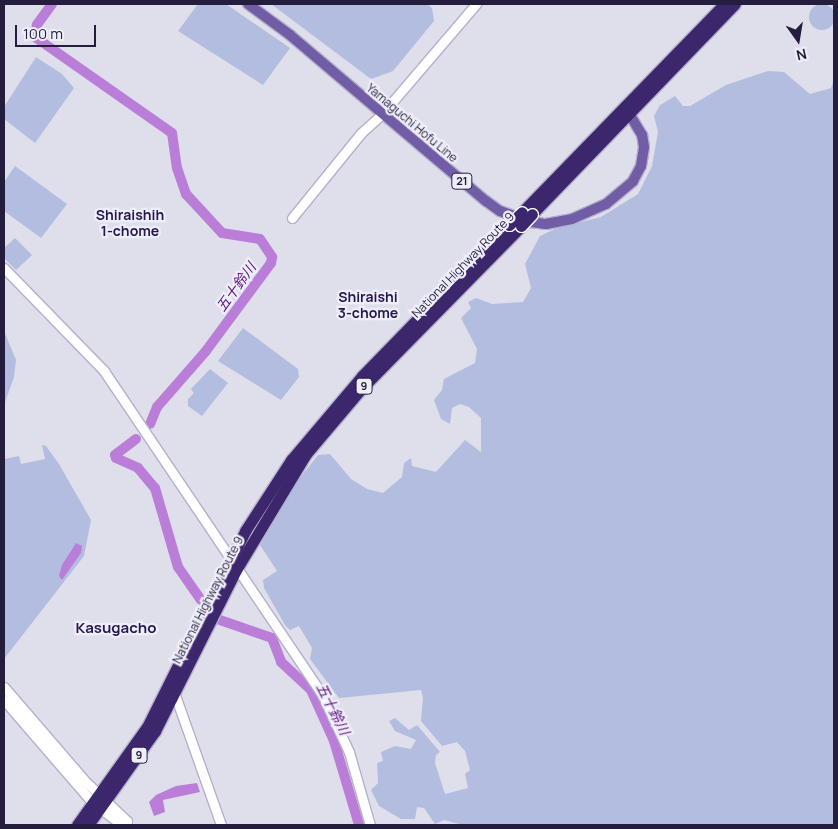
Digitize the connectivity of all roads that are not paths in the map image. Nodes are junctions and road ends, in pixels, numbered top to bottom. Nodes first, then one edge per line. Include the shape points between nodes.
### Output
1 (248, 4) edge
2 (476, 4) edge
3 (724, 4) edge
4 (735, 4) edge
5 (628, 110) junction
6 (382, 114) junction
7 (292, 218) dead end
8 (4, 268) edge
9 (233, 565) junction
10 (4, 687) edge
11 (175, 695) junction
12 (4, 700) edge
13 (100, 802) junction
14 (77, 825) edge
15 (88, 825) edge
16 (221, 825) edge
17 (370, 825) edge

1 - 6 main road, Yamaguchi Hofu Line / 21 via 290,35
2 - 6 street
3 - 5 highway, National Highway Route 9 / 9
4 - 5 highway, National Highway Route 9 / 9
5 - 6 main road, Yamaguchi Hofu Line / 21 via 644,146 642,166 633,181 598,208 572,219 546,224 500,211
5 - 9 highway, National Highway Route 9 / 9, bridge via 322,421 272,489
6 - 7 street via 361,133
8 - 9 street via 104,371
9 - 11 highway, National Highway Route 9 / 9
9 - 13 highway, National Highway Route 9 / 9 via 147,727
9 - 17 street via 330,709 349,752
10 - 13 street
11 - 13 highway, National Highway Route 9 / 9
11 - 16 street
12 - 13 street
13 - 14 highway, National Highway Route 9 / 9
13 - 15 highway, National Highway Route 9 / 9

